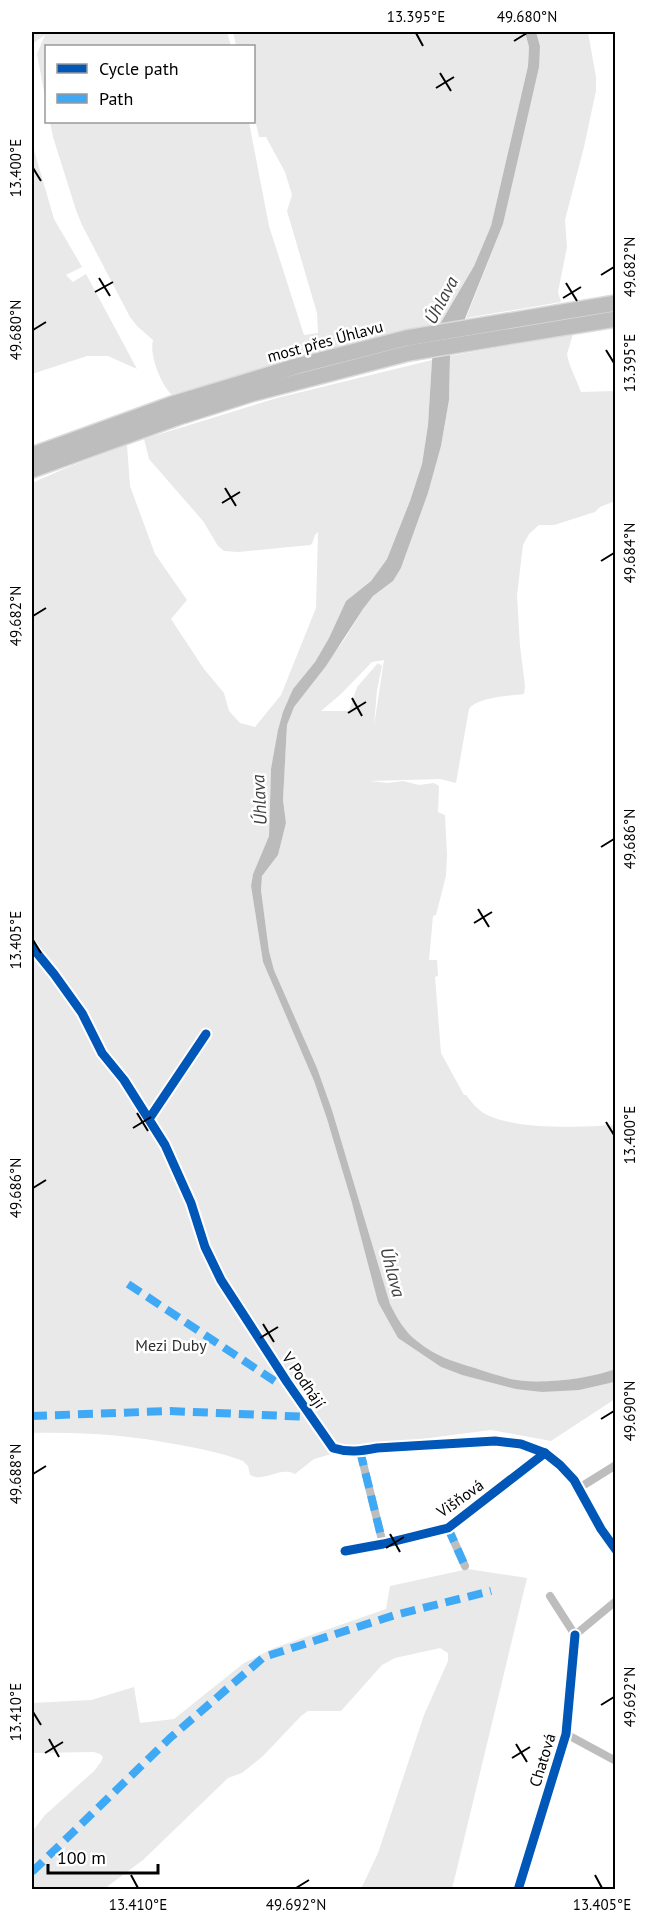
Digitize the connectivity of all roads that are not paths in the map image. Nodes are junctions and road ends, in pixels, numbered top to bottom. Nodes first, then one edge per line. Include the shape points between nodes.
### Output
1 (615, 303) edge
2 (615, 319) edge
3 (98, 437) junction
4 (32, 455) edge
5 (32, 470) edge
6 (32, 947) edge
7 (206, 1034) dead end
8 (149, 1119) junction
9 (360, 1451) junction
10 (545, 1454) junction
11 (615, 1465) edge
12 (579, 1488) junction
13 (448, 1527) junction
14 (383, 1544) junction
15 (615, 1550) edge
16 (345, 1551) dead end
17 (465, 1566) dead end
18 (550, 1596) dead end
19 (615, 1601) edge
20 (575, 1635) junction
21 (567, 1734) junction
22 (615, 1761) edge
23 (518, 1890) edge

1 - 3 highway, most přes Úhlavu via 406,338 246,381
2 - 3 highway, most přes Úhlavu via 409,353
3 - 4 highway
3 - 5 highway
6 - 8 street, V Podhájí via 81,1012 102,1053
7 - 8 street
8 - 9 street, V Podhájí via 165,1144 205,1247 232,1296 333,1448
9 - 10 street, V Podhájí via 495,1441 521,1444
9 - 14 street
10 - 12 street, V Podhájí
10 - 13 street, Višňová
11 - 12 street
12 - 15 street, V Podhájí
13 - 14 street, Višňová
13 - 17 street
14 - 16 street, Višňová
18 - 20 street
19 - 20 street
20 - 21 street, Chatová
21 - 22 street
21 - 23 street, Chatová

